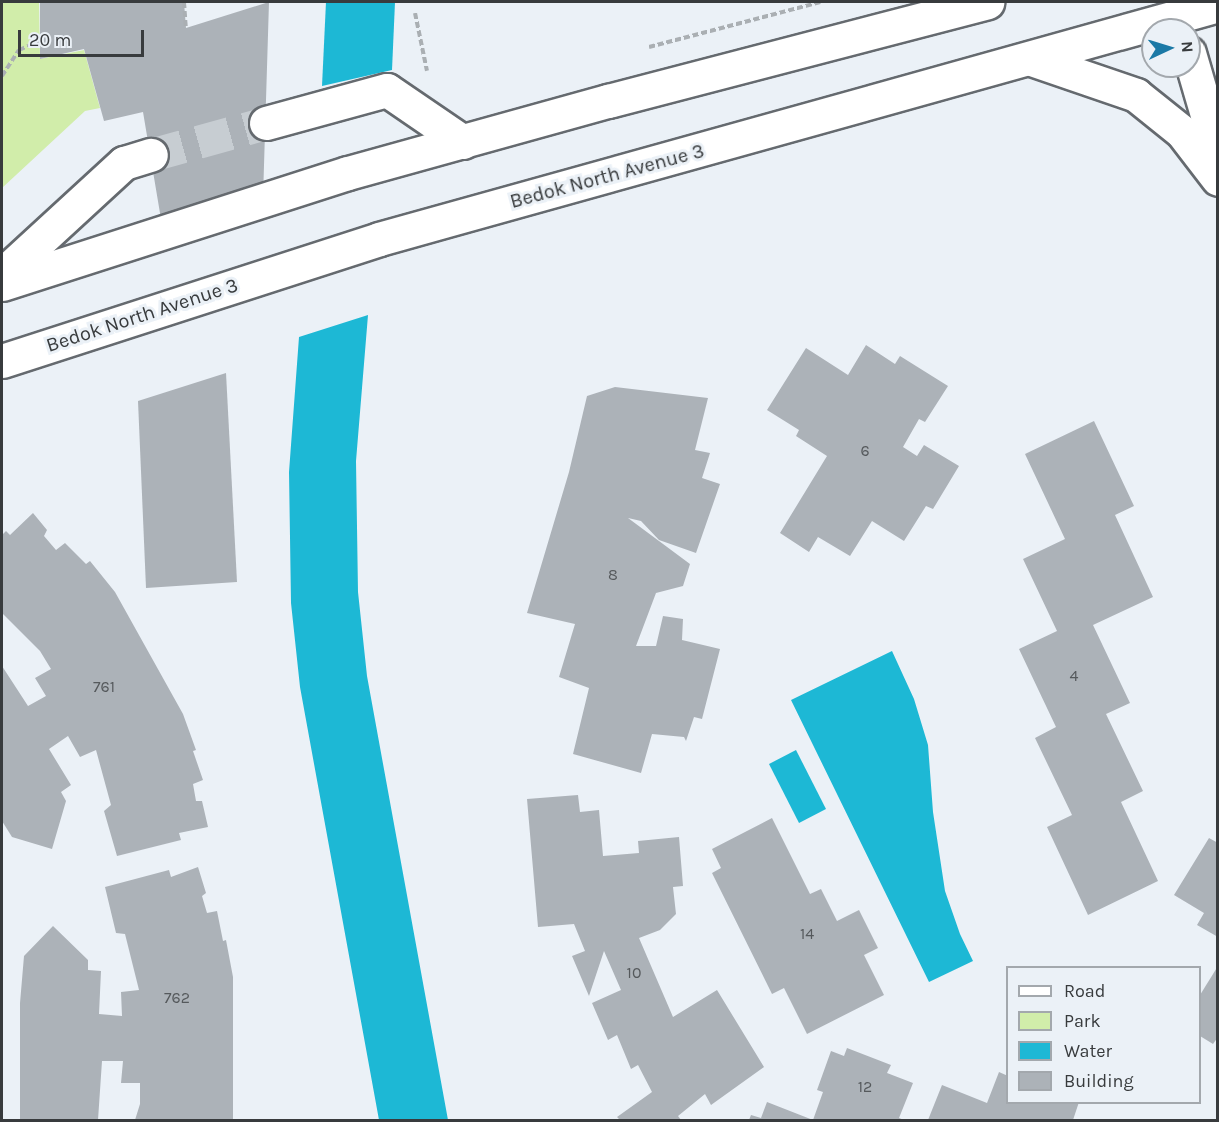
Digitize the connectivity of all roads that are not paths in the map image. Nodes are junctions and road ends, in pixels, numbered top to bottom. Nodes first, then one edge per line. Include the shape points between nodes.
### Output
1 (978, 3) edge
2 (1218, 5) edge
3 (1179, 16) edge
4 (1030, 59) junction
5 (1196, 78) edge
6 (266, 123) tunnel mouth
7 (463, 142) junction
8 (1218, 153) edge
9 (150, 155) tunnel mouth
10 (1218, 179) edge
11 (2, 275) edge
12 (2, 284) edge
13 (2, 361) edge

1 - 7 main road
2 - 3 main road, Bedok North Avenue 3
3 - 4 main road, Bedok North Avenue 3
4 - 10 main road via 1136,95 1182,132
4 - 13 main road, Bedok North Avenue 3 via 379,239
5 - 8 main road
6 - 7 main road via 387,90
7 - 12 main road via 348,173
9 - 11 main road via 124,163

